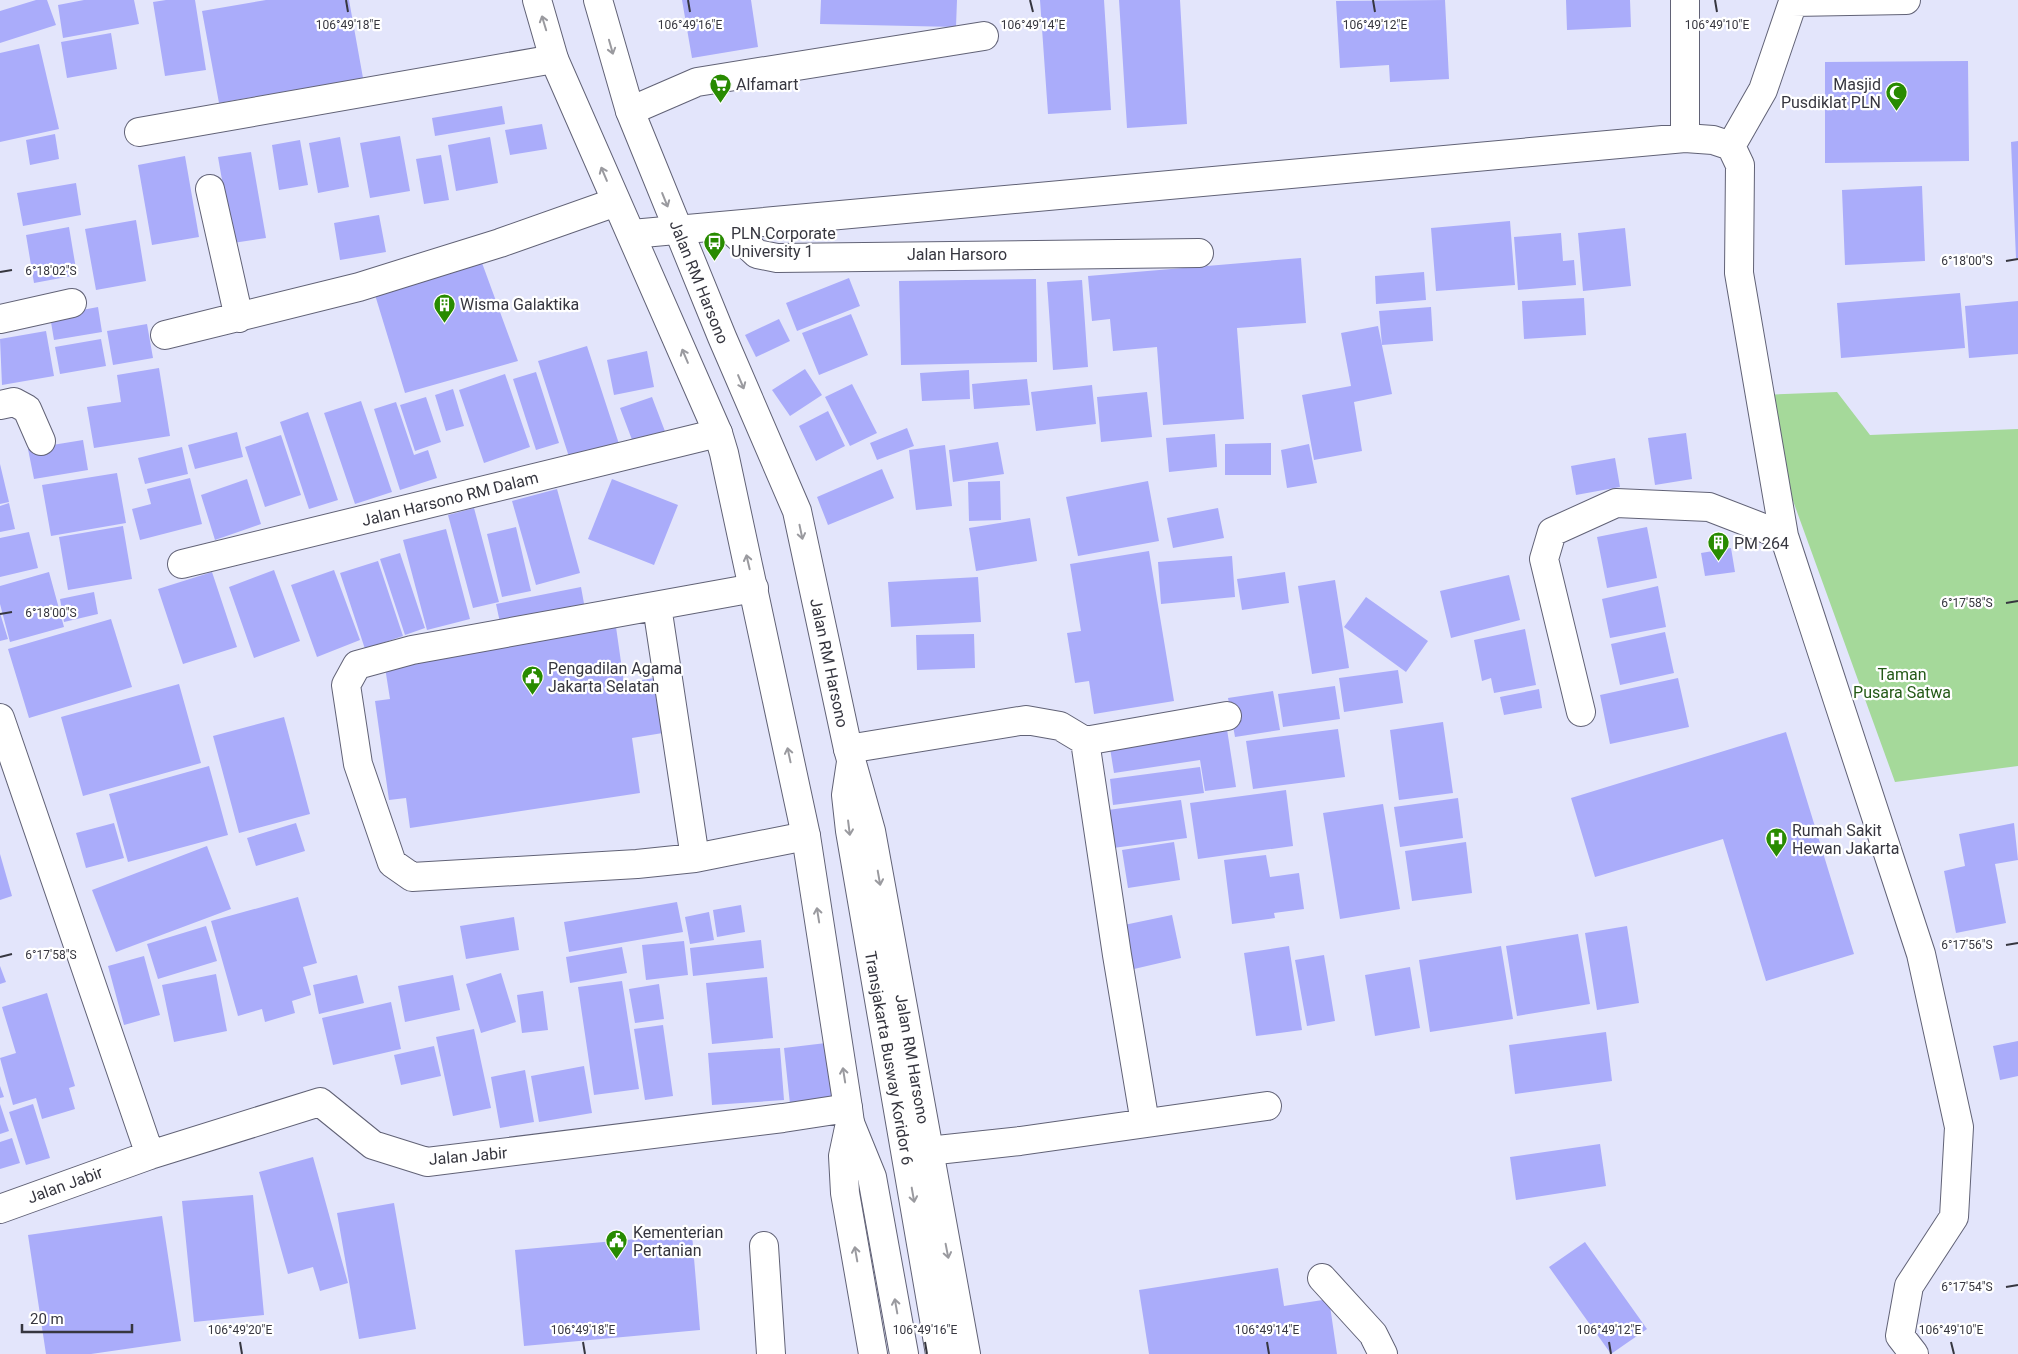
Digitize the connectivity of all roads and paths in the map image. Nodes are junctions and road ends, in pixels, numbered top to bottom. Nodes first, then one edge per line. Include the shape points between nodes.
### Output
1 (537, 0) edge
2 (598, 0) edge
3 (1685, 0) edge
4 (1906, 0) edge
5 (1793, 1) edge
6 (984, 36) dead end
7 (554, 59) junction
8 (630, 111) junction
9 (139, 132) dead end
10 (1685, 138) junction
11 (1731, 146) junction
12 (210, 189) dead end
13 (616, 202) junction
14 (728, 226) junction
15 (678, 230) junction
16 (632, 234) junction
17 (1198, 253) dead end
18 (72, 303) dead end
19 (239, 318) junction
20 (0, 319) edge
21 (165, 335) dead end
22 (0, 405) edge
23 (718, 433) junction
24 (41, 441) dead end
25 (1784, 536) junction
26 (182, 564) dead end
27 (754, 588) junction
28 (657, 606) junction
29 (1581, 712) dead end
30 (1227, 716) dead end
31 (0, 718) edge
32 (1085, 741) junction
33 (849, 756) junction
34 (806, 836) junction
35 (695, 858) junction
36 (1267, 1106) dead end
37 (849, 1116) junction
38 (1145, 1123) junction
39 (928, 1151) junction
40 (150, 1154) junction
41 (0, 1209) edge
42 (764, 1246) dead end
43 (1322, 1278) dead end
44 (771, 1354) edge
45 (873, 1354) edge
46 (904, 1354) edge
47 (940, 1354) edge
48 (966, 1354) edge
49 (1383, 1354) edge
50 (1914, 1354) edge

7 -> 1 street
2 -> 8 street, Jalan RM Harsono
3 - 10 street
4 - 5 street
5 - 11 street via 1763,90
6 - 8 street via 697,82
7 - 9 street
13 -> 7 street
8 -> 15 street, Jalan RM Harsono
10 - 11 street via 1713,140
10 - 14 street
11 - 25 street via 1740,165 1739,273
12 - 19 street
13 - 16 street
13 - 19 street via 369,284
14 - 15 street
14 - 17 street, Jalan Harsoro via 757,254 777,258
15 - 16 street
15 -> 33 street, Jalan RM Harsono via 797,511
23 -> 16 street
18 - 20 street
19 - 21 street
22 - 24 street via 14,402 27,409
23 - 26 street, Jalan Harsono RM Dalam
27 -> 23 street
25 - 29 street via 1709,507 1616,503 1552,532 1544,559
25 - 50 street via 1921,954 1959,1127 1954,1217 1909,1286 1900,1336
27 - 28 street
34 -> 27 street
28 - 35 street
28 - 35 street via 412,650 357,665 346,685 358,764 392,863 412,877
30 - 32 street
31 - 40 street
32 - 33 street via 1060,726 1026,720
32 - 38 street
33 -> 39 street, Jalan RM Harsono via 871,832
33 -> 47 street, Transjakarta Busway Koridor 6 via 846,795 850,831
34 - 35 street
37 -> 34 street
36 - 38 street
37 - 40 street, Jalan Jabir via 783,1118 428,1162 373,1145 320,1102
45 -> 37 street via 845,1193 843,1156
46 -> 37 street via 872,1177
38 - 39 street via 1020,1142
39 -> 48 street, Jalan RM Harsono
40 - 41 street, Jalan Jabir
42 - 44 street
43 - 49 street via 1373,1334

